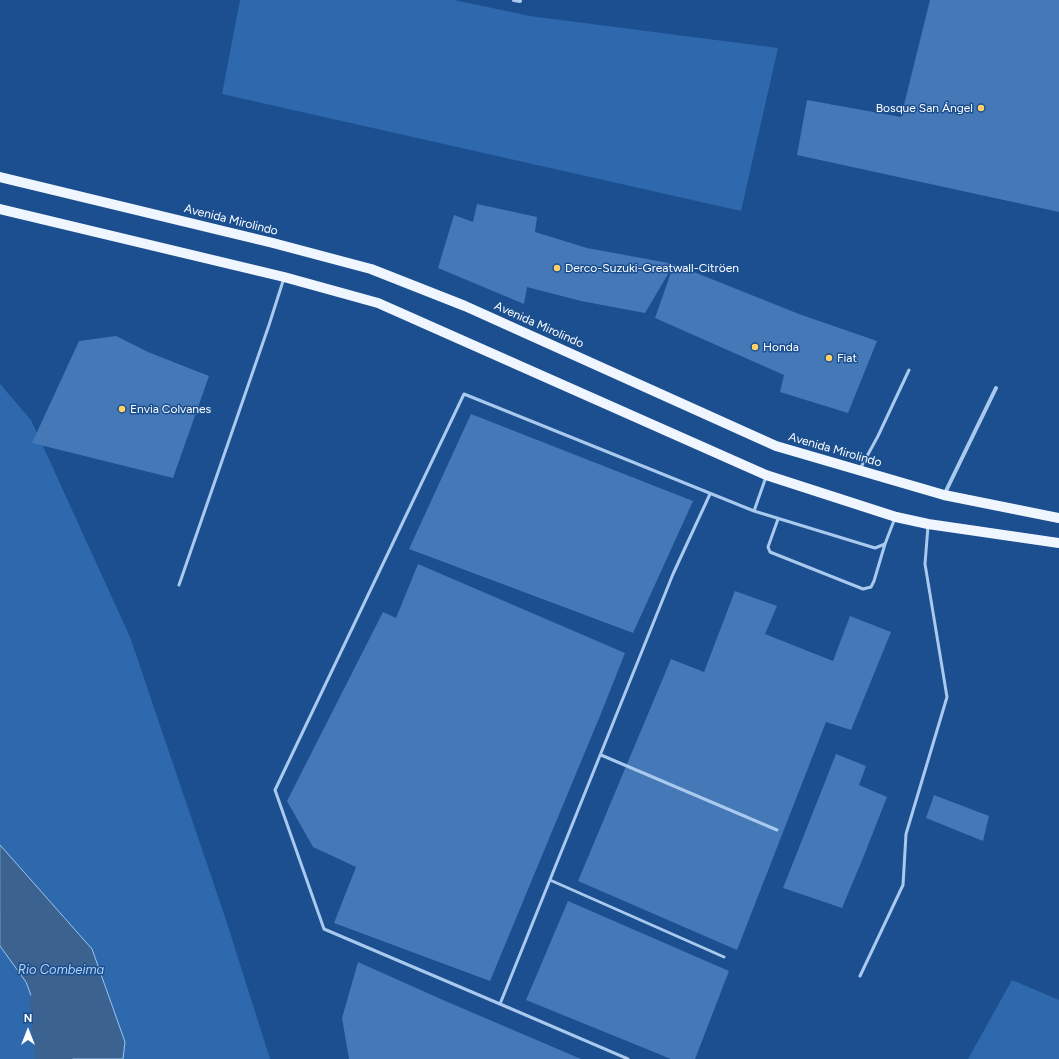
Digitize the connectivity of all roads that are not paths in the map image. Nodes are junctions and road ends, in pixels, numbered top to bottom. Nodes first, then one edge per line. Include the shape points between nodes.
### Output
1 (514, 0) edge
2 (520, 0) edge
3 (0, 177) edge
4 (0, 209) edge
5 (284, 278) junction
6 (909, 370) dead end
7 (996, 388) dead end
8 (859, 470) junction
9 (766, 474) junction
10 (710, 494) junction
11 (944, 496) junction
12 (754, 511) junction
13 (896, 517) junction
14 (1059, 518) edge
15 (778, 519) junction
16 (928, 524) junction
17 (885, 544) junction
18 (1059, 544) edge
19 (179, 585) dead end
20 (601, 755) junction
21 (777, 830) dead end
22 (550, 880) junction
23 (724, 958) dead end
24 (860, 976) dead end
25 (500, 1004) junction
26 (628, 1059) edge

1 - 2 street
3 - 8 main road, Avenida Mirolindo via 371,269 465,306 776,446
4 - 5 main road
5 - 9 main road via 378,304
5 - 19 lane
6 - 8 lane
7 - 11 street
8 - 11 main road, Avenida Mirolindo
9 - 12 lane
9 - 13 main road
10 - 12 lane
10 - 20 lane via 674,574
10 - 25 lane via 464,394 275,790 324,929
11 - 14 main road, Avenida Mirolindo
12 - 15 lane
13 - 16 main road
13 - 17 lane
15 - 17 lane via 875,548
15 - 17 lane via 768,547 770,552 864,589 871,587 874,581
16 - 18 main road
16 - 24 lane via 925,564 947,697 906,834 904,885
20 - 21 lane
20 - 22 lane
22 - 23 lane
22 - 25 lane
25 - 26 lane

